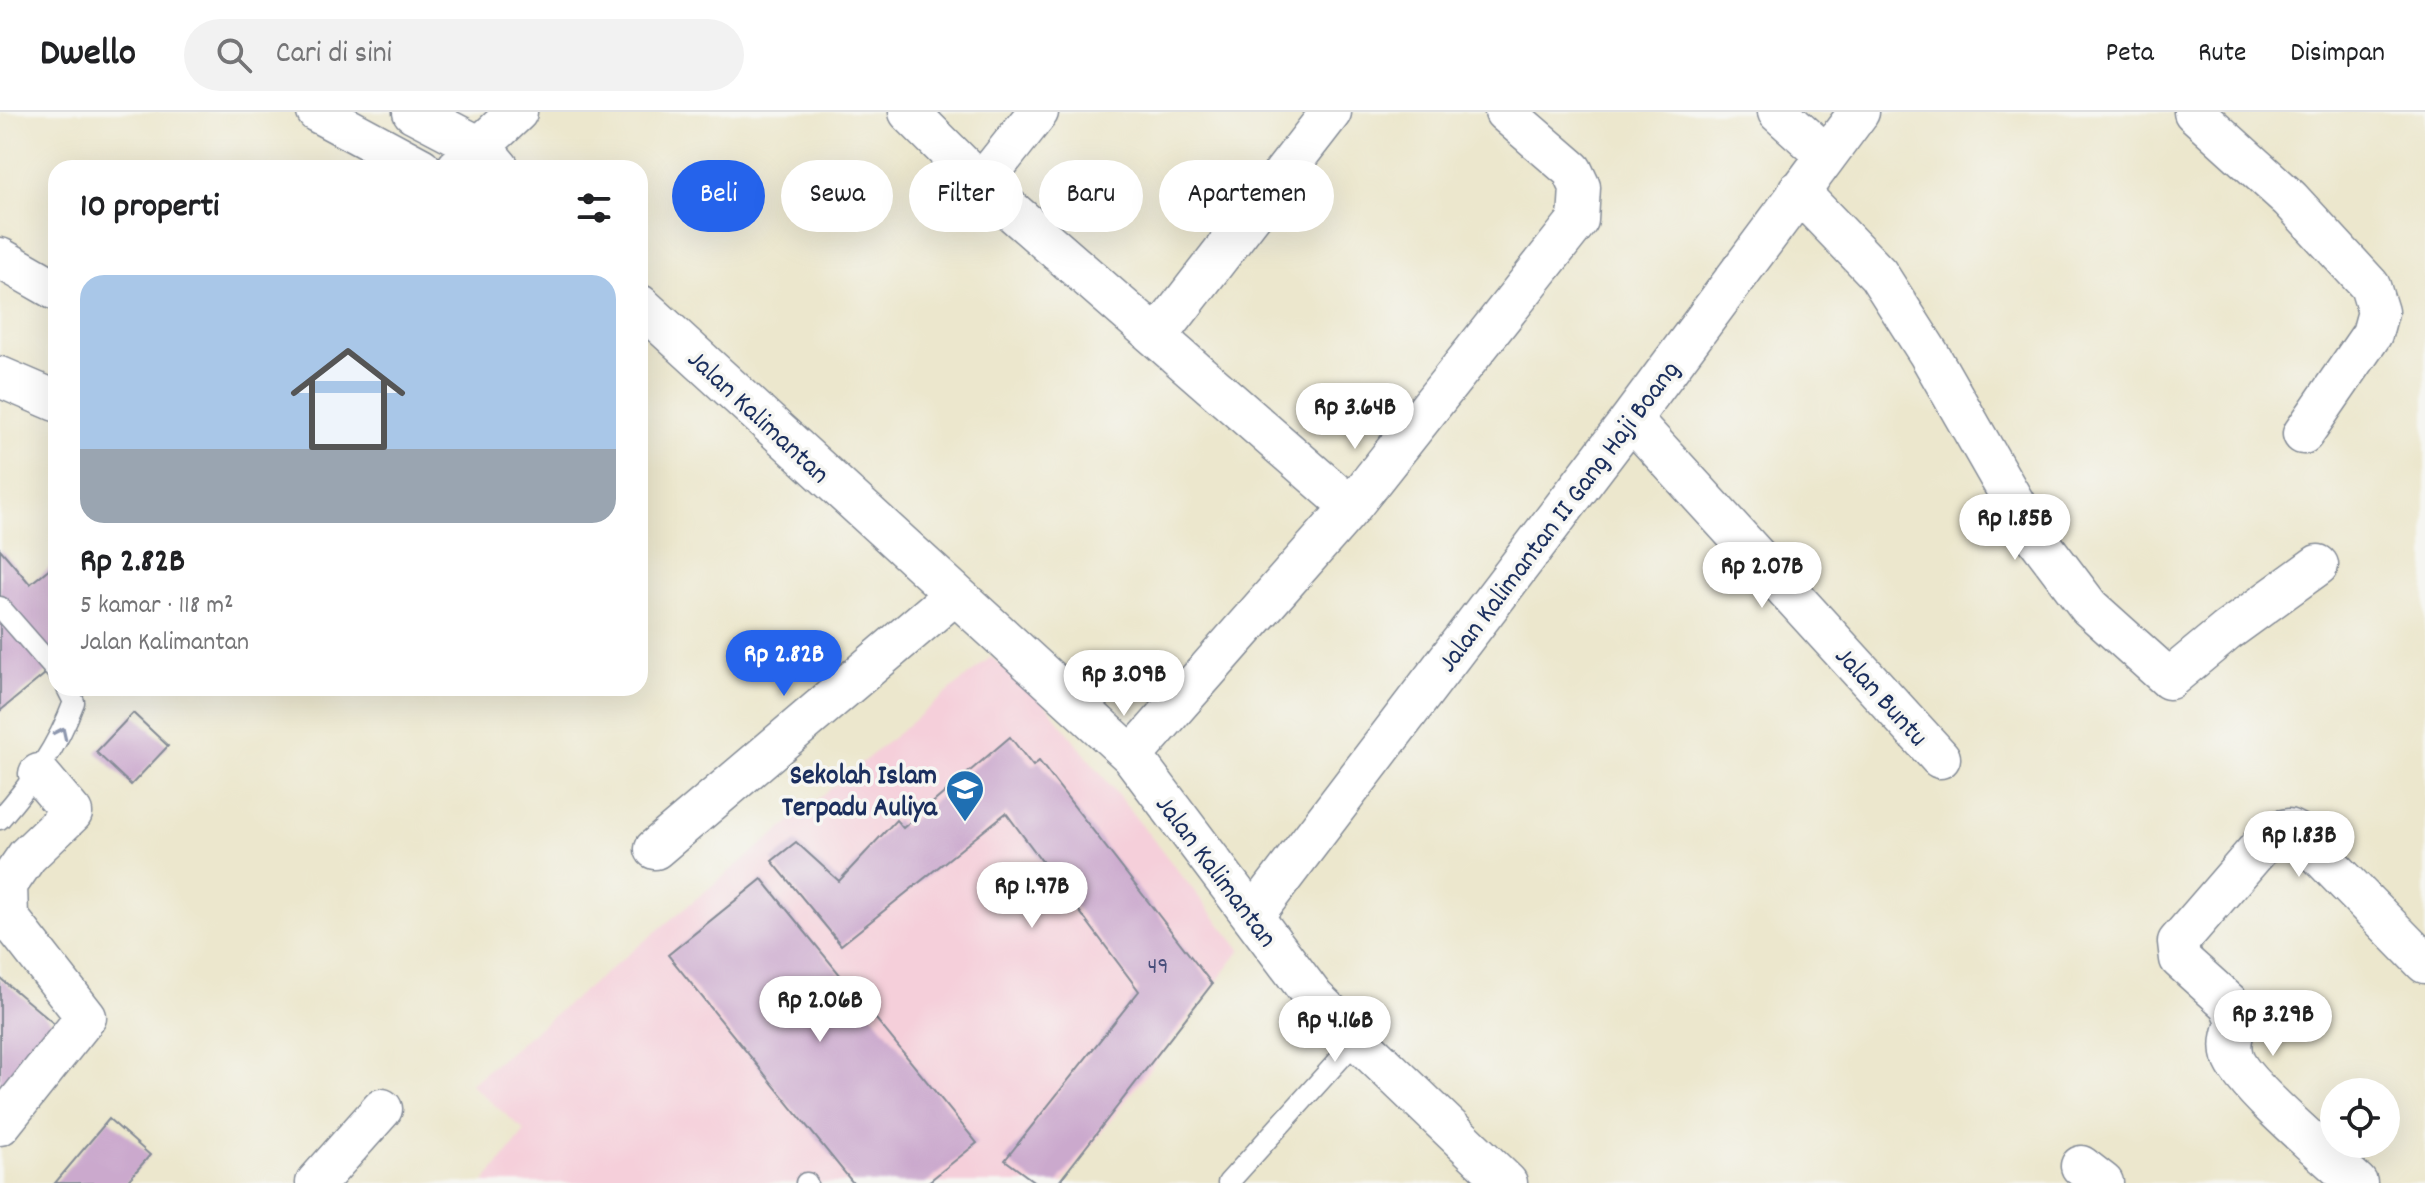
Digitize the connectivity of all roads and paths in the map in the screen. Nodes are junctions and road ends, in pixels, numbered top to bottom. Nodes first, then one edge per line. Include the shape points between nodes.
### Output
1 (317, 112) edge
2 (413, 112) edge
3 (517, 112) edge
4 (909, 112) edge
5 (1038, 112) edge
6 (1331, 112) edge
7 (1505, 112) edge
8 (1778, 112) edge
9 (1859, 112) edge
10 (2194, 112) edge
11 (1826, 155) junction
12 (406, 160) edge
13 (478, 160) edge
14 (480, 160) edge
15 (957, 160) edge
16 (1000, 160) edge
17 (1798, 191) junction
18 (1023, 221) edge
19 (0, 258) edge
20 (48, 285) edge
21 (648, 312) edge
22 (1157, 337) junction
23 (0, 377) edge
24 (48, 398) edge
25 (1631, 419) junction
26 (2303, 434) dead end
27 (1351, 507) junction
28 (2318, 565) dead end
29 (955, 594) junction
30 (0, 607) edge
31 (48, 662) edge
32 (71, 696) edge
33 (1132, 756) junction
34 (1940, 758) dead end
35 (39, 774) junction
36 (0, 819) edge
37 (655, 849) dead end
38 (1253, 916) junction
39 (2425, 963) edge
40 (1357, 1040) junction
41 (382, 1109) dead end
42 (0, 1125) edge
43 (316, 1183) edge
44 (1228, 1183) edge
45 (1507, 1183) edge
46 (2357, 1183) edge

1 - 12 street
2 - 13 street
3 - 14 street
4 - 15 street
5 - 16 street
6 - 22 street
7 - 27 street via 1572,170 1580,187 1578,220
8 - 11 street
9 - 11 street, Jalan Kalimantan II Gang Haji Boang
10 - 26 street via 2290,199 2370,286 2378,312 2372,334
11 - 17 street, Jalan Kalimantan II Gang Haji Boang
17 - 25 street, Jalan Kalimantan II Gang Haji Boang
17 - 28 street via 1878,274 2027,525 2089,607 2169,679
18 - 22 street
19 - 20 street
21 - 29 street, Jalan Kalimantan
22 - 27 street
23 - 24 street
25 - 34 street, Jalan Buntu
25 - 38 street, Jalan Kalimantan II Gang Haji Boang
27 - 33 street
29 - 33 street, Jalan Kalimantan
29 - 37 street
30 - 31 lane
35 -> 32 lane via 62,734 74,702
33 - 38 street, Jalan Kalimantan
35 - 36 lane
35 - 42 street via 72,813 27,856 7,885 8,917 86,1017
38 - 40 street, Jalan Kalimantan via 1314,998
39 - 46 street via 2300,835 2288,829 2273,832 2178,942 2180,959 2230,1004 2237,1020 2230,1044 2233,1061 2273,1107
40 - 44 lane
40 - 45 street, Jalan Kalimantan
41 - 43 street

